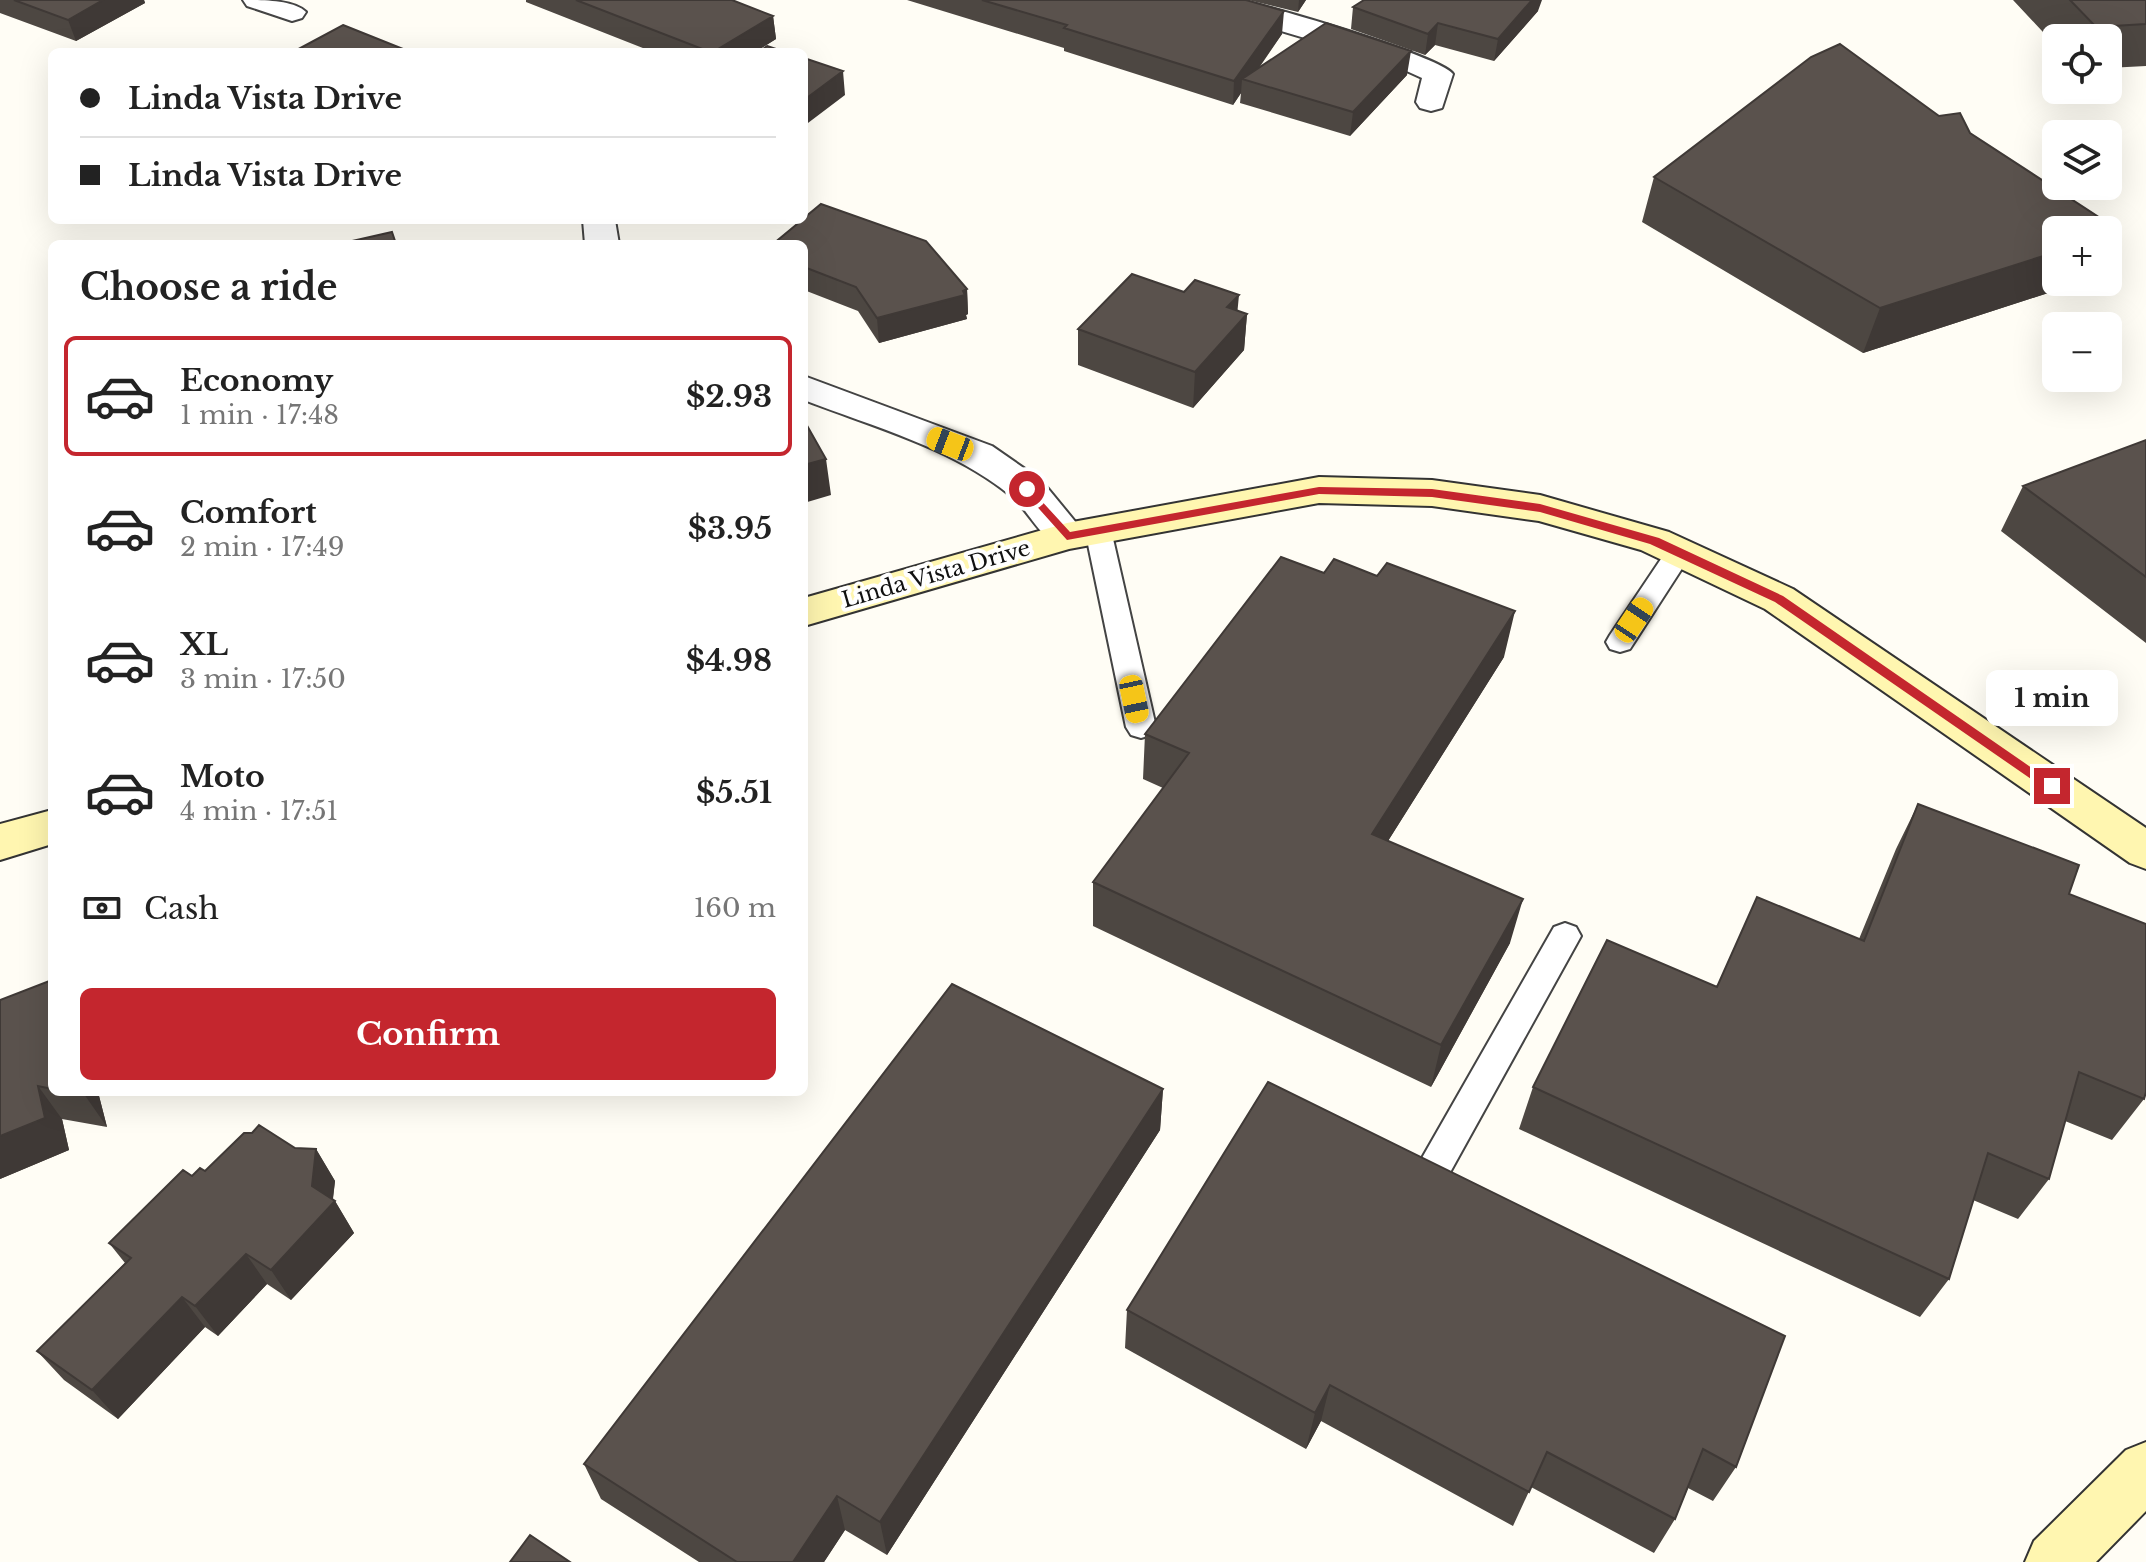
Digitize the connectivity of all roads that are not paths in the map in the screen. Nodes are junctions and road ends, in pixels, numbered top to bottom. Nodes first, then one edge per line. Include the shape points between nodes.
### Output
1 (257, 0) edge
2 (1207, 0) edge
3 (1321, 0) edge
4 (292, 12) dead end
5 (1293, 24) junction
6 (1431, 102) dead end
7 (808, 389) edge
8 (1082, 533) junction
9 (1679, 553) junction
10 (808, 611) edge
11 (1620, 642) dead end
12 (1141, 727) dead end
13 (48, 828) edge
14 (0, 842) edge
15 (2146, 851) edge
16 (1565, 936) dead end
17 (1430, 1176) edge
18 (2146, 1470) edge
19 (2055, 1562) edge

1 - 4 street
2 - 5 street
3 - 5 street
5 - 6 street via 1438,74
7 - 8 street, Linda Vista Drive via 979,455
8 - 9 street, Linda Vista Drive via 1319,490 1432,493 1540,508 1655,541
8 - 10 street, Linda Vista Drive
8 - 12 lane
9 - 11 lane
9 - 15 street, Linda Vista Drive via 1779,599
13 - 14 street
16 - 17 lane
18 - 19 street

